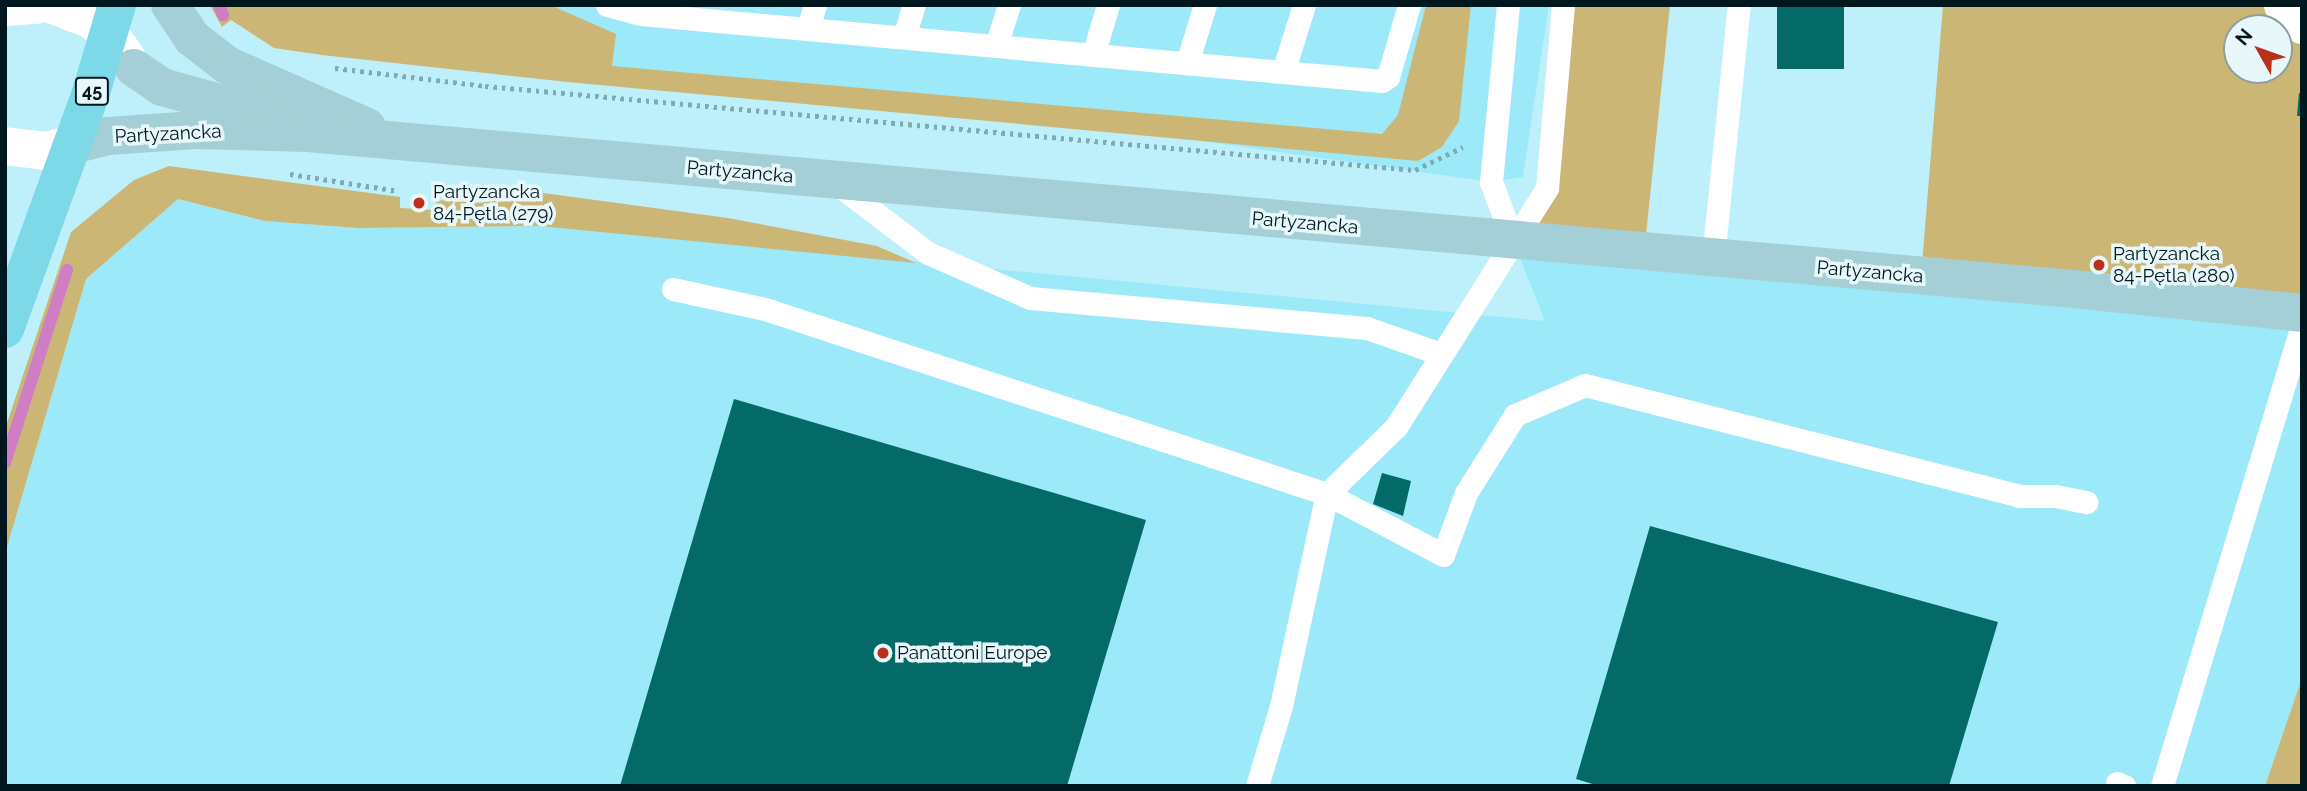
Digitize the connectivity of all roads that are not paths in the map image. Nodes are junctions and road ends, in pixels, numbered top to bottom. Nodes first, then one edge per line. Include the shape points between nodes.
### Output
1 (37, 5) edge
2 (53, 5) edge
3 (170, 5) edge
4 (815, 5) edge
5 (914, 5) edge
6 (1009, 5) edge
7 (1108, 5) edge
8 (1205, 5) edge
9 (1304, 5) edge
10 (1409, 5) edge
11 (1508, 5) edge
12 (1563, 5) edge
13 (1739, 5) edge
14 (2283, 5) edge
15 (615, 6) edge
16 (5, 7) edge
17 (713, 13) edge
18 (113, 20) edge
19 (2302, 25) edge
20 (808, 29) junction
21 (904, 37) junction
22 (996, 46) junction
23 (1093, 55) junction
24 (1187, 63) junction
25 (134, 68) joint
26 (1283, 72) junction
27 (308, 133) junction
28 (411, 144) junction
29 (72, 145) junction
30 (5, 146) edge
31 (831, 180) junction
32 (1514, 243) junction
33 (1713, 259) junction
34 (673, 289) dead end
35 (2302, 313) edge
36 (2302, 325) edge
37 (5, 329) edge
38 (1441, 354) junction
39 (1327, 494) junction
40 (2086, 502) dead end
41 (1258, 786) edge
42 (2162, 786) edge

1 - 16 street
2 - 18 street
3 - 28 main road via 198,44 237,71
4 - 20 lane
5 - 21 lane
6 - 22 lane
7 - 23 lane
8 - 24 lane
9 - 26 lane
10 - 26 lane via 1388,77 1382,81
11 - 32 lane via 1491,183
12 - 32 lane via 1547,187
13 - 33 lane
14 - 19 street
15 - 17 lane
17 - 20 lane
18 - 25 street
18 - 29 main road, 45
20 - 21 lane
21 - 22 lane
22 - 23 lane
23 - 24 lane
24 - 26 lane
25 - 27 main road, Partyzancka via 162,87 259,113
27 - 28 main road, Partyzancka
27 - 29 main road, Partyzancka via 196,130 107,136
28 - 31 main road, Partyzancka
29 - 30 street via 45,151
29 - 37 main road, 45
31 - 32 main road, Partyzancka
31 - 38 lane via 928,253 1030,298 1367,328
32 - 33 main road, Partyzancka
32 - 38 lane
33 - 35 main road, Partyzancka
34 - 39 lane via 765,309
36 - 42 lane
38 - 39 lane via 1396,427
39 - 40 lane via 1443,555 1466,493 1515,415 1584,385 2020,496
39 - 41 lane via 1281,706

